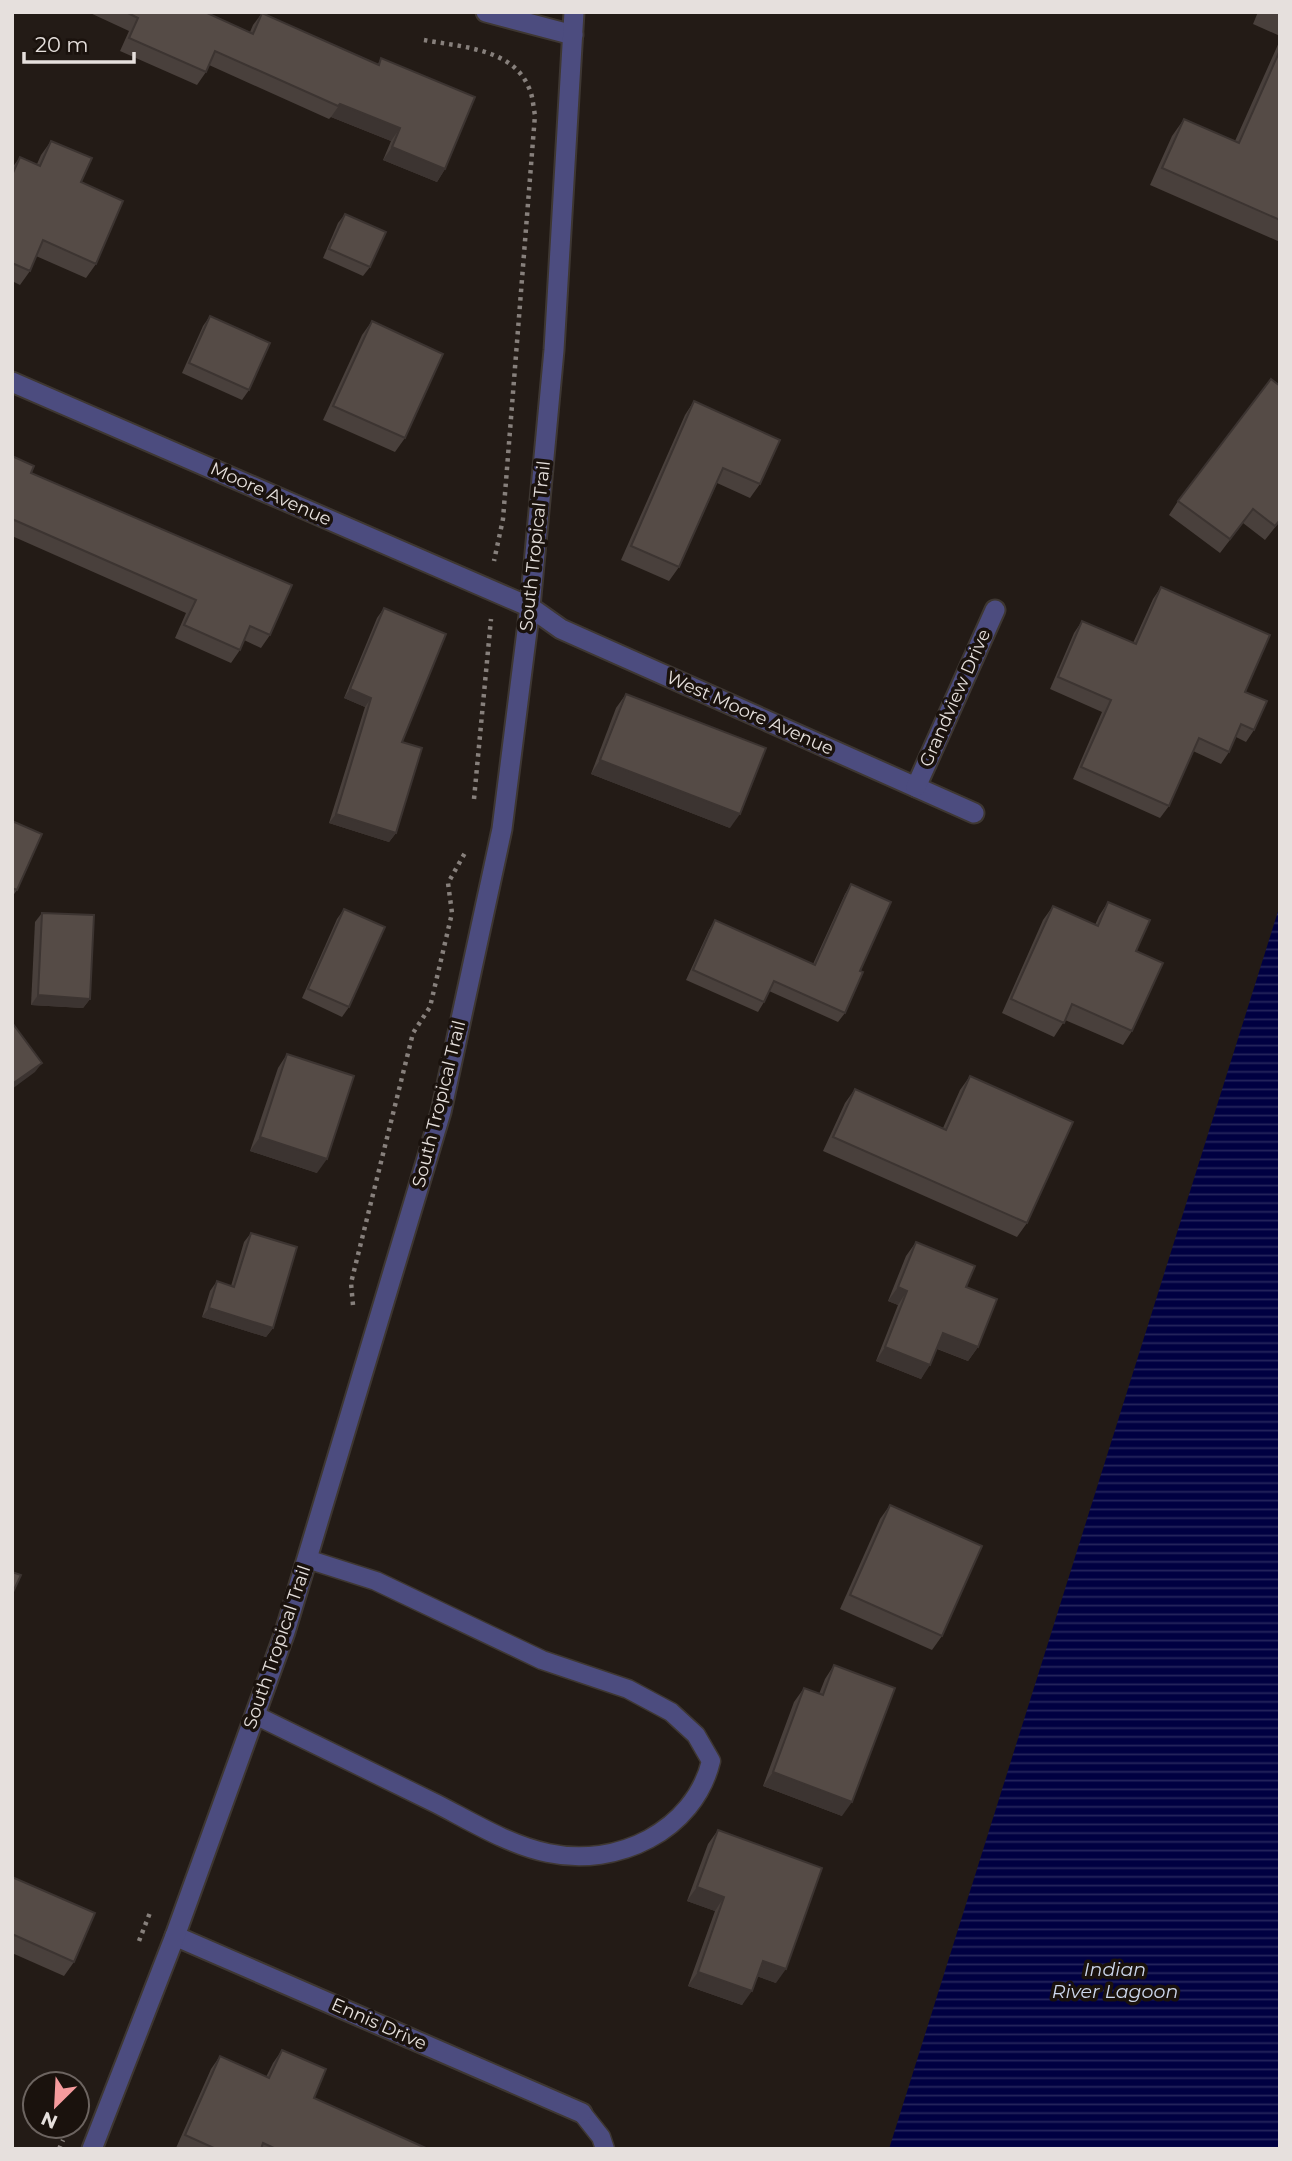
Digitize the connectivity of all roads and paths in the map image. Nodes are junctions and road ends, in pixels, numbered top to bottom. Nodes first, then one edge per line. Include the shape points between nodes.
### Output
1 (486, 12) edge
2 (574, 12) edge
3 (573, 35) junction
4 (424, 40) dead end
5 (12, 382) edge
6 (493, 590) junction
7 (530, 607) junction
8 (995, 610) dead end
9 (916, 787) junction
10 (474, 807) dead end
11 (974, 813) dead end
12 (470, 846) dead end
13 (353, 1315) dead end
14 (307, 1559) junction
15 (255, 1715) junction
16 (153, 1905) dead end
17 (175, 1936) junction
18 (134, 1955) dead end
19 (582, 2113) joint
20 (92, 2149) edge
21 (605, 2149) edge

1 - 3 street
2 - 3 street, South Tropical Trail
3 - 7 street, South Tropical Trail via 554,350
4 - 6 path via 496,54 529,86 535,114 503,519
5 - 6 street, Moore Avenue
6 - 7 street, Moore Avenue
6 - 10 path
7 - 9 street, West Moore Avenue via 561,629
7 - 14 street, South Tropical Trail via 502,829 441,1112
8 - 9 street, Grandview Drive
9 - 11 street, West Moore Avenue
12 - 13 path via 448,883 452,913 430,1007 413,1033 354,1270
14 - 15 street, South Tropical Trail
14 - 15 lane via 376,1581 542,1660 628,1689 671,1712 696,1735 710,1761 705,1784 684,1813 641,1845 599,1857 548,1853 500,1836
15 - 17 street, South Tropical Trail
16 - 18 path
17 - 19 street, Ennis Drive
17 - 20 street, South Tropical Trail
19 - 21 lane

